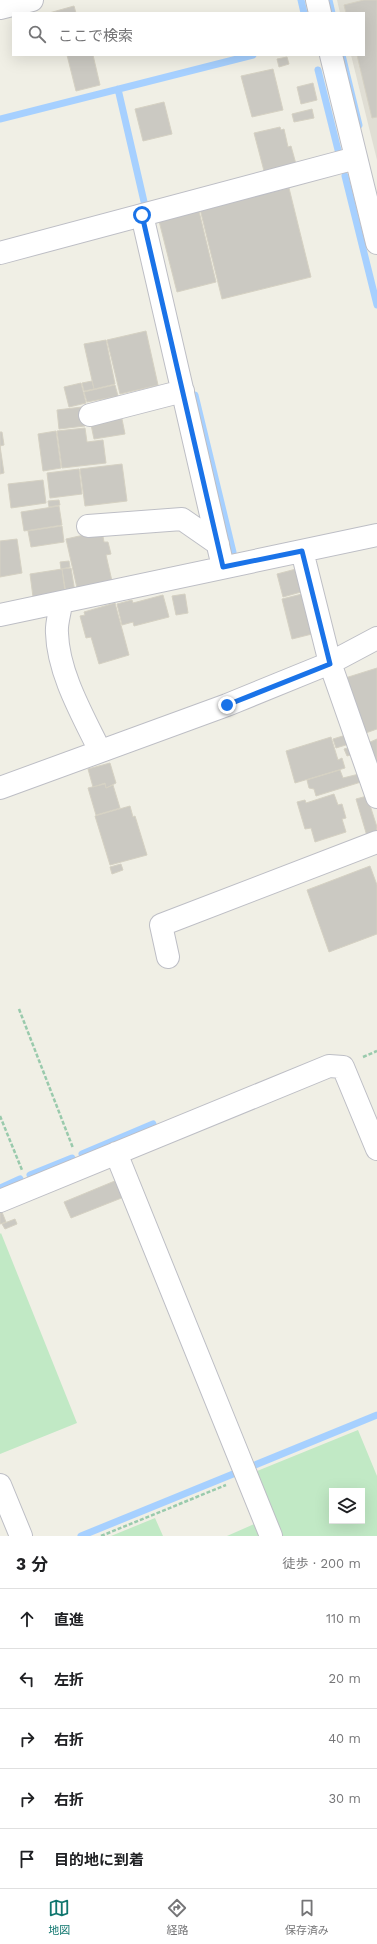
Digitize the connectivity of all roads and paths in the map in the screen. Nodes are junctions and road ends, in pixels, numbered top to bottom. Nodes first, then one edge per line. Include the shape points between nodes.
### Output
1 (32, 0) edge
2 (317, 0) edge
3 (0, 8) edge
4 (320, 12) edge
5 (331, 56) edge
6 (356, 158) junction
7 (142, 215) junction
8 (377, 243) edge
9 (0, 253) edge
10 (183, 391) junction
11 (90, 415) dead end
12 (88, 526) dead end
13 (377, 535) edge
14 (218, 544) junction
15 (302, 551) junction
16 (223, 567) junction
17 (61, 603) junction
18 (0, 615) edge
19 (377, 638) edge
20 (330, 664) junction
21 (100, 751) junction
22 (0, 788) edge
23 (377, 797) edge
24 (377, 842) edge
25 (168, 957) dead end
26 (19, 1009) dead end
27 (0, 1116) edge
28 (377, 1149) edge
29 (116, 1153) junction
30 (81, 1167) junction
31 (29, 1189) junction
32 (0, 1201) edge
33 (247, 1476) junction
34 (0, 1485) edge
35 (21, 1536) edge
36 (101, 1536) edge
37 (272, 1536) edge

1 - 3 street
2 - 4 street
5 - 6 street
6 - 7 street
6 - 8 street
7 - 9 street
7 - 10 street
10 - 11 street
10 - 14 street
12 - 14 street via 182,519
13 - 15 street
14 - 16 street
15 - 16 street
15 - 20 street
16 - 17 street
17 - 18 street
17 - 21 street via 57,633 62,665 77,705
19 - 20 street
20 - 21 street
20 - 23 street
21 - 22 street
24 - 25 street via 161,925
26 - 30 path
27 - 31 path
28 - 29 street via 343,1067 329,1066
29 - 30 street
29 - 33 street
30 - 31 street
31 - 32 street
33 - 36 path
33 - 37 street
34 - 35 street

